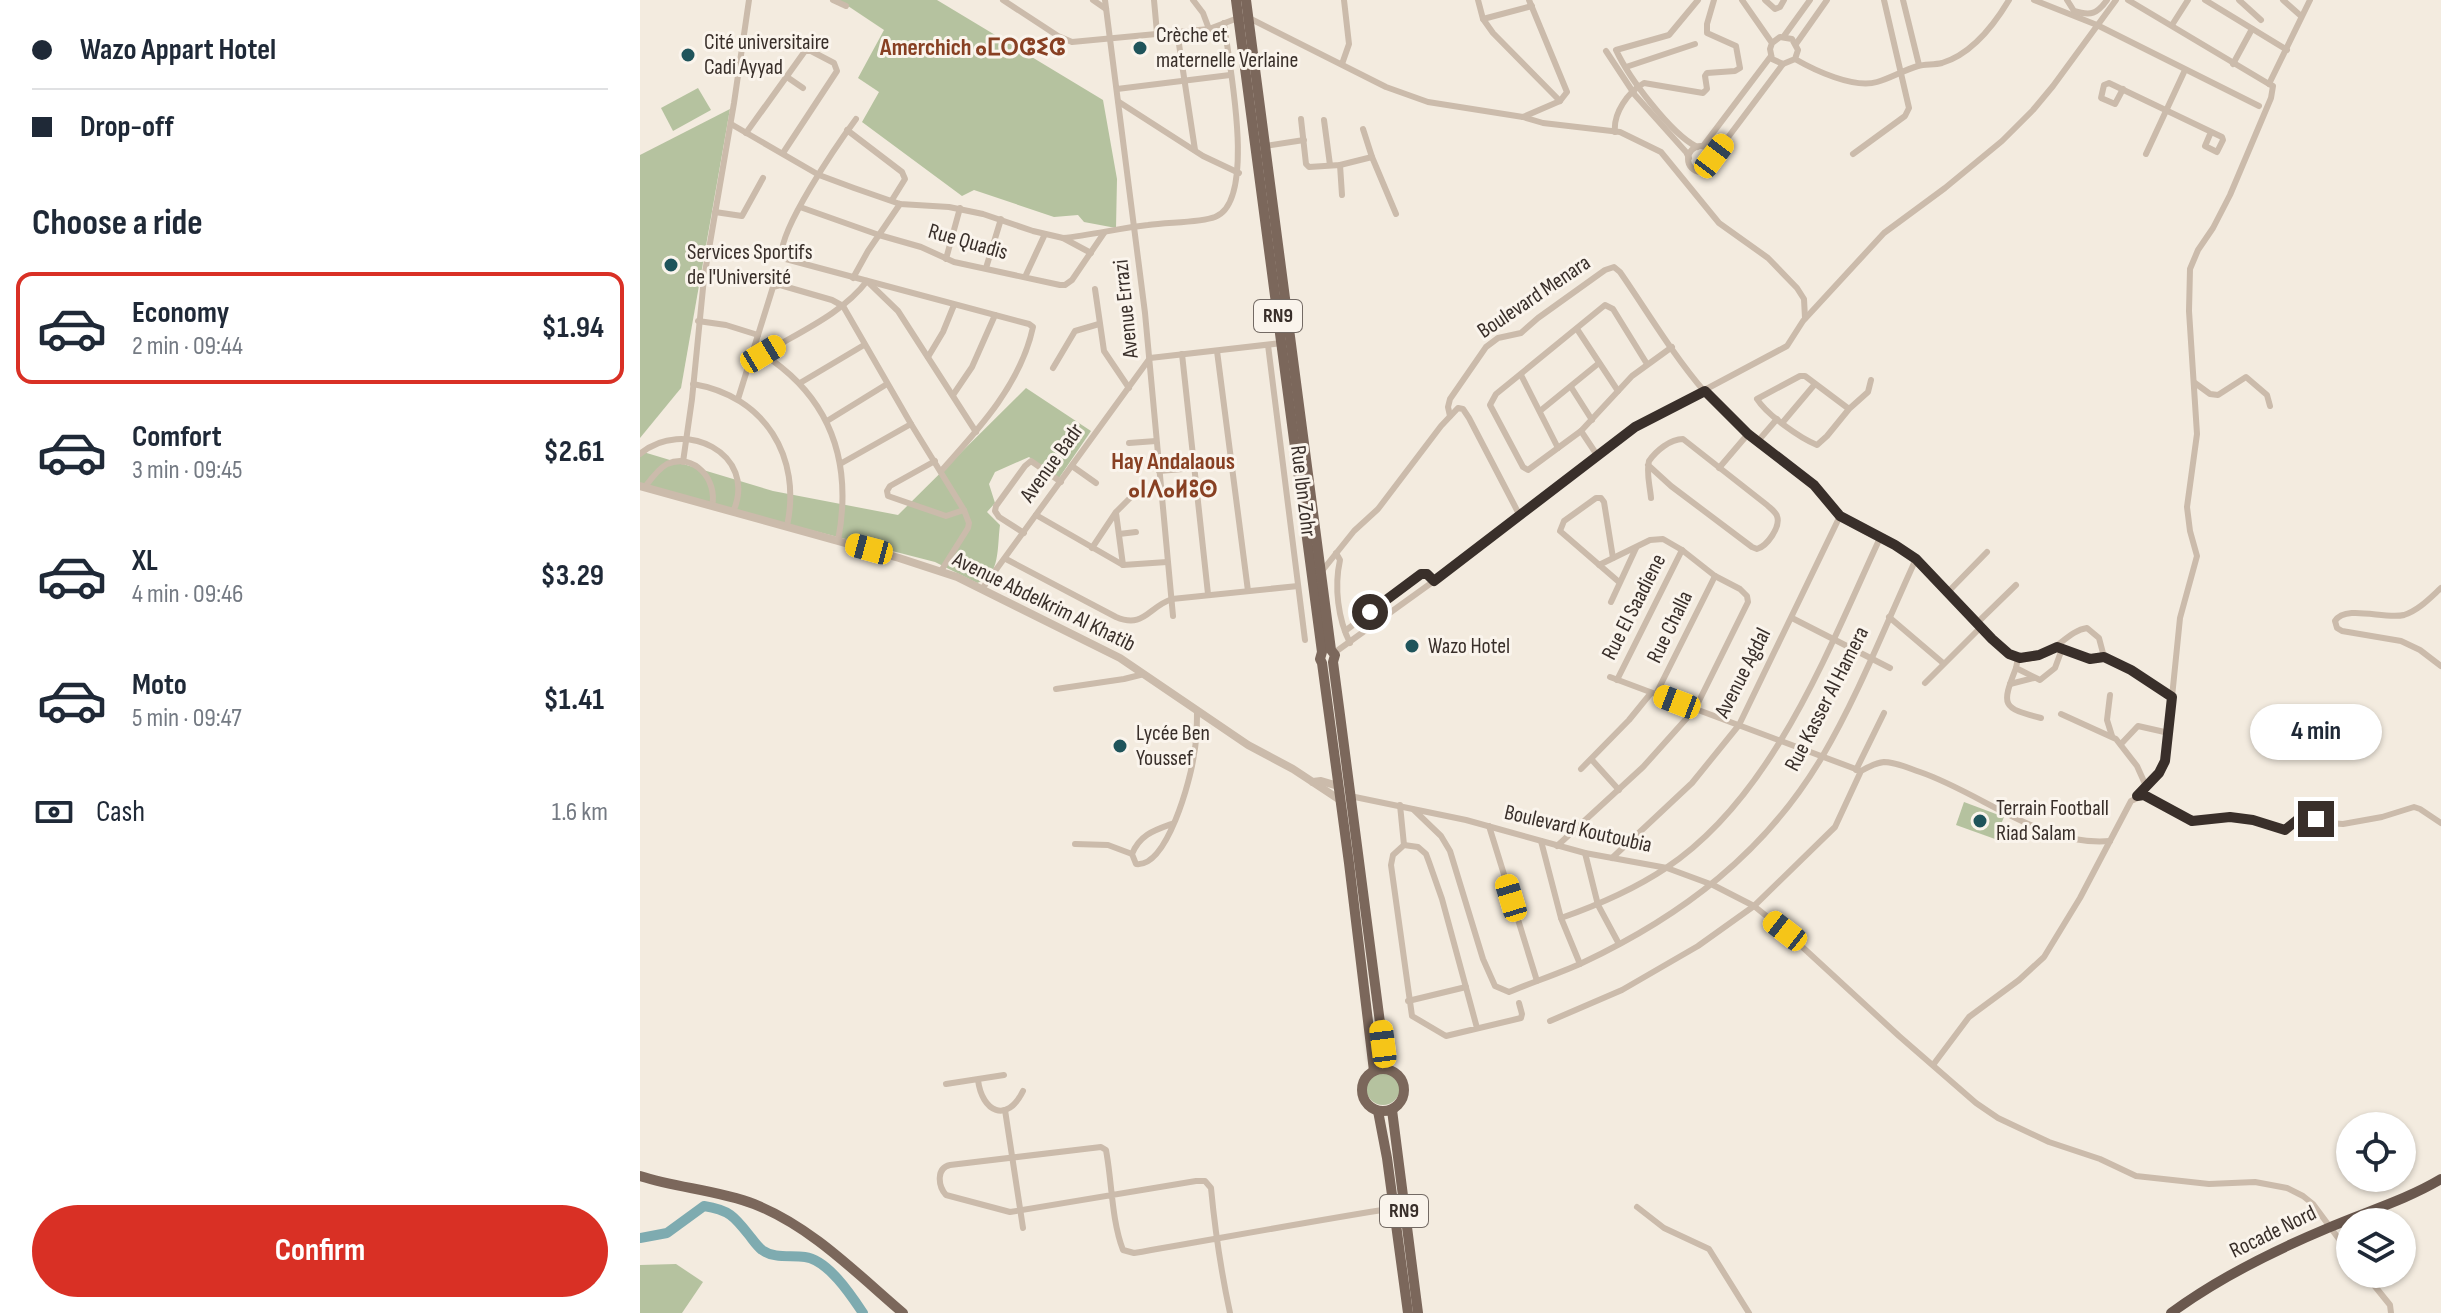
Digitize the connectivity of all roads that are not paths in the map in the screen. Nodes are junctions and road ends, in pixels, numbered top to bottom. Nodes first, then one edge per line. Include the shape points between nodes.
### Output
1 (749, 0) edge
2 (833, 0) edge
3 (1003, 0) edge
4 (1093, 0) edge
5 (1105, 0) edge
6 (1154, 0) edge
7 (1193, 0) edge
8 (1236, 0) edge
9 (1246, 0) edge
10 (1344, 0) edge
11 (1478, 0) edge
12 (1698, 0) edge
13 (1714, 0) edge
14 (1742, 0) edge
15 (1765, 0) edge
16 (1784, 0) edge
17 (1810, 0) edge
18 (1827, 0) edge
19 (1884, 0) edge
20 (1903, 0) edge
21 (2009, 0) edge
22 (2034, 0) edge
23 (2067, 0) edge
24 (2107, 0) edge
25 (2116, 0) edge
26 (2128, 0) edge
27 (2188, 0) edge
28 (2205, 0) edge
29 (2239, 0) edge
30 (2283, 0) edge
31 (2310, 0) edge
32 (1530, 3) edge
33 (846, 6) dead end
34 (1106, 9) junction
35 (2301, 16) junction
36 (1243, 18) junction
37 (1483, 19) junction
38 (2261, 20) dead end
39 (1224, 23) junction
40 (2097, 25) junction
41 (2172, 25) junction
42 (1209, 29) junction
43 (2252, 29) junction
44 (1177, 31) junction
45 (1157, 33) junction
46 (1784, 36) junction
47 (1111, 39) junction
48 (1772, 43) junction
49 (1695, 44) dead end
50 (1796, 44) junction
51 (2287, 50) junction
52 (1606, 51) dead end
53 (1771, 56) junction
54 (1795, 59) junction
55 (1342, 64) junction
56 (1783, 64) junction
57 (2233, 64) junction
58 (1919, 65) junction
59 (1626, 67) junction
60 (2185, 70) junction
61 (1902, 72) junction
62 (1230, 75) junction
63 (787, 77) junction
64 (1185, 80) junction
65 (2269, 84) junction
66 (803, 88) dead end
67 (1117, 89) junction
68 (1635, 89) junction
69 (2123, 89) dead end
70 (1560, 101) junction
71 (1119, 102) junction
72 (2259, 106) dead end
73 (2166, 110) junction
74 (1523, 117) junction
75 (856, 119) dead end
76 (1301, 119) dead end
77 (1324, 120) dead end
78 (731, 124) junction
79 (1363, 129) dead end
80 (847, 130) junction
81 (1615, 132) junction
82 (2211, 132) dead end
83 (746, 133) junction
84 (1304, 140) junction
85 (1265, 146) junction
86 (1700, 147) junction
87 (1195, 151) junction
88 (783, 153) junction
89 (1853, 154) dead end
90 (2146, 154) dead end
91 (1714, 156) junction
92 (1372, 157) junction
93 (1689, 158) junction
94 (1330, 165) junction
95 (1340, 165) junction
96 (1694, 169) junction
97 (1239, 173) junction
98 (819, 175) junction
99 (763, 178) dead end
100 (1683, 178) junction
101 (1342, 195) dead end
102 (892, 200) junction
103 (900, 204) junction
104 (800, 207) junction
105 (960, 208) junction
106 (715, 212) junction
107 (1396, 214) dead end
108 (1001, 219) junction
109 (1134, 227) junction
110 (1104, 233) junction
111 (1045, 234) junction
112 (879, 235) junction
113 (1063, 238) junction
114 (1091, 253) junction
115 (946, 259) junction
116 (986, 268) junction
117 (1025, 277) junction
118 (853, 278) junction
119 (867, 281) junction
120 (1095, 289) dead end
121 (954, 305) junction
122 (843, 306) junction
123 (995, 315) junction
124 (1805, 319) junction
125 (698, 321) junction
126 (1099, 324) junction
127 (1577, 329) junction
128 (758, 335) junction
129 (1282, 343) junction
130 (864, 345) junction
131 (1268, 345) junction
132 (1672, 347) junction
133 (753, 348) junction
134 (1217, 351) junction
135 (763, 354) junction
136 (1182, 354) junction
137 (928, 357) junction
138 (1150, 358) junction
139 (1599, 363) junction
140 (1647, 364) junction
141 (1053, 368) dead end
142 (1521, 375) junction
143 (1135, 379) junction
144 (1871, 380) dead end
145 (800, 383) junction
146 (1151, 383) junction
147 (2194, 383) junction
148 (693, 384) junction
149 (887, 384) junction
150 (1815, 384) junction
151 (1571, 387) junction
152 (1129, 388) junction
153 (1618, 391) junction
154 (1705, 391) junction
155 (953, 395) junction
156 (738, 399) junction
157 (2270, 406) dead end
158 (1849, 409) junction
159 (1540, 411) junction
160 (1450, 416) junction
161 (1592, 420) junction
162 (1780, 420) junction
163 (827, 421) junction
164 (911, 424) junction
165 (1581, 431) junction
166 (976, 432) junction
167 (1748, 434) junction
168 (687, 438) junction
169 (1156, 441) junction
170 (1758, 441) junction
171 (1129, 443) dead end
172 (1558, 448) junction
173 (640, 454) edge
174 (1597, 455) junction
175 (935, 461) junction
176 (683, 462) junction
177 (840, 464) junction
178 (1231, 465) junction
179 (1648, 465) junction
180 (1072, 466) junction
181 (1193, 466) junction
182 (1719, 468) junction
183 (941, 471) junction
184 (1159, 471) junction
185 (1061, 482) junction
186 (1096, 483) dead end
187 (643, 486) edge
188 (1160, 487) junction
189 (1651, 498) dead end
190 (712, 506) junction
191 (964, 510) junction
192 (733, 512) junction
193 (1116, 512) junction
194 (1036, 515) junction
195 (1520, 516) junction
196 (1840, 516) junction
197 (787, 526) junction
198 (1136, 532) dead end
199 (1024, 533) junction
200 (1119, 534) junction
201 (1880, 538) junction
202 (838, 541) junction
203 (1637, 546) junction
204 (1092, 548) junction
205 (1682, 550) junction
206 (1987, 552) dead end
207 (1336, 553) junction
208 (1613, 558) junction
209 (1006, 559) junction
210 (1916, 559) junction
211 (1167, 562) junction
212 (1123, 565) junction
213 (1599, 565) junction
214 (941, 571) junction
215 (1322, 571) junction
216 (1715, 576) junction
217 (1434, 581) junction
218 (1619, 582) junction
219 (2016, 585) dead end
220 (1298, 586) junction
221 (2441, 588) edge
222 (982, 589) junction
223 (1248, 591) junction
224 (1948, 592) junction
225 (1208, 594) junction
226 (1172, 599) junction
227 (1611, 602) dead end
228 (1173, 616) dead end
229 (1889, 617) junction
230 (1792, 618) junction
231 (1979, 625) junction
232 (1345, 631) junction
233 (1833, 639) junction
234 (1305, 640) dead end
235 (1350, 643) junction
236 (2060, 648) junction
237 (1328, 656) junction
238 (2104, 657) junction
239 (1871, 658) junction
240 (2018, 658) junction
241 (1943, 663) junction
242 (2441, 666) edge
243 (1890, 668) dead end
244 (2016, 668) junction
245 (1144, 674) junction
246 (2034, 678) junction
247 (1925, 683) dead end
248 (2010, 684) junction
249 (1056, 689) dead end
250 (1654, 694) junction
251 (2110, 695) dead end
252 (2172, 697) junction
253 (1695, 709) junction
254 (1197, 711) junction
255 (1884, 713) dead end
256 (2061, 714) dead end
257 (2041, 718) dead end
258 (1739, 725) junction
259 (2169, 733) junction
260 (2112, 736) junction
261 (1781, 742) junction
262 (2121, 744) junction
263 (1822, 758) junction
264 (1592, 760) junction
265 (1581, 769) dead end
266 (1858, 770) junction
267 (1313, 782) junction
268 (1338, 786) junction
269 (2146, 786) junction
270 (1619, 790) junction
271 (2137, 796) junction
272 (1345, 798) junction
273 (1400, 805) junction
274 (1413, 808) junction
275 (1174, 823) junction
276 (2441, 823) edge
277 (1489, 826) junction
278 (1541, 841) junction
279 (2110, 841) junction
280 (1075, 844) dead end
281 (1404, 845) junction
282 (1557, 846) junction
283 (1585, 853) junction
284 (1132, 854) junction
285 (1612, 858) junction
286 (1667, 868) junction
287 (1713, 885) junction
288 (1598, 905) junction
289 (1754, 906) junction
290 (1561, 918) junction
291 (1619, 944) junction
292 (1580, 964) junction
293 (1537, 981) junction
294 (1466, 987) junction
295 (1408, 1001) junction
296 (1519, 1003) dead end
297 (1550, 1021) dead end
298 (1477, 1028) junction
299 (1933, 1065) junction
300 (1386, 1069) junction
301 (1374, 1071) junction
302 (1004, 1075) dead end
303 (978, 1080) junction
304 (946, 1084) dead end
305 (1023, 1091) dead end
306 (1005, 1110) junction
307 (1392, 1110) junction
308 (1378, 1111) junction
309 (1013, 1156) junction
310 (640, 1176) edge
311 (2441, 1179) edge
312 (1113, 1196) junction
313 (1637, 1207) dead end
314 (1394, 1208) junction
315 (1020, 1211) junction
316 (2330, 1227) junction
317 (1023, 1228) dead end
318 (2336, 1235) edge
319 (1216, 1239) junction
320 (2376, 1288) edge
321 (903, 1313) edge
322 (1230, 1313) edge
323 (1408, 1313) edge
324 (1418, 1313) edge
325 (1749, 1313) edge
326 (2171, 1313) edge
327 (2391, 1313) edge

1 - 78 street
2 - 33 street
3 - 47 street via 1067,41
4 - 34 street
5 - 34 street, Avenue Errazi
6 - 45 street
7 - 42 street
8 - 36 main road, RN9
9 - 36 main road, RN9
10 - 55 street via 1349,44
11 - 37 street
12 - 59 street via 1669,35 1618,48
13 - 68 street via 1707,33 1736,46 1740,68 1707,73 1703,93 1644,83
14 - 48 street
15 - 16 street via 1777,9
17 - 46 street
18 - 50 street
19 - 61 street
20 - 58 street
21 - 58 street via 1988,31 1959,54 1942,63
22 - 40 street
23 - 24 street via 2074,11 2090,15
25 - 40 street
26 - 41 street
27 - 41 street
28 - 43 street
29 - 38 street
30 - 35 street
31 - 35 street
32 - 37 street
32 - 70 street via 1566,87
34 - 47 street, Avenue Errazi
35 - 51 street
36 - 39 street
36 - 55 street
36 - 85 main road, RN9
36 - 129 main road, RN9
37 - 70 street
39 - 42 street
39 - 62 street
40 - 60 street
40 - 124 street via 2015,129 1884,233
41 - 57 street
42 - 44 street
43 - 51 street
43 - 57 street
44 - 45 street
44 - 64 street
45 - 47 street
46 - 48 street
46 - 50 street
47 - 67 street, Avenue Errazi
48 - 53 street
49 - 59 street
50 - 54 street
51 - 65 street
52 - 68 street
53 - 56 street
53 - 86 street
54 - 56 street
54 - 61 street via 1849,82 1870,84
55 - 74 street via 1428,102
56 - 91 street
57 - 65 street
58 - 61 street
59 - 68 street
60 - 72 street
60 - 73 street
61 - 89 street via 1907,114
62 - 64 street
62 - 97 street
63 - 66 street
63 - 83 street
63 - 88 street via 808,50 837,68
64 - 67 street
64 - 87 street
65 - 147 street via 2271,98 2253,143 2192,262
67 - 71 street, Avenue Errazi
68 - 81 street via 1619,110
68 - 86 street
68 - 93 street
69 - 73 street
70 - 74 street
71 - 87 street
71 - 109 street, Avenue Errazi
73 - 82 street
73 - 90 street
74 - 81 street
75 - 80 street
76 - 84 street
77 - 94 street
78 - 83 street
78 - 106 street
79 - 92 street
80 - 98 street
80 - 102 street via 902,172 905,179
81 - 100 street via 1663,153
83 - 88 street
84 - 85 street
84 - 94 street via 1309,167
85 - 215 main road, RN9
86 - 91 street
86 - 93 street
87 - 97 street
88 - 98 street
91 - 96 street via 1708,169
92 - 95 street
92 - 107 street
93 - 96 street
94 - 95 street
95 - 101 street
96 - 100 street
97 - 109 street via 1219,216
98 - 102 street
98 - 104 street
99 - 106 street via 742,216
100 - 124 street via 1719,223 1768,258 1797,288 1804,299
102 - 103 street
103 - 105 street
103 - 112 street
104 - 112 street, Rue Quadis
104 - 118 street via 785,236 782,258
105 - 108 street
105 - 115 street
106 - 125 street
108 - 111 street
108 - 116 street
109 - 110 street
109 - 138 street, Avenue Errazi
110 - 113 street
110 - 114 street, Rue Quadis
111 - 113 street
111 - 117 street
112 - 115 street, Rue Quadis
112 - 118 street
113 - 114 street
114 - 117 street, Rue Quadis via 1065,285
115 - 116 street, Rue Quadis
116 - 117 street, Rue Quadis
118 - 119 street
119 - 121 street
119 - 122 street
119 - 137 street via 898,311
120 - 126 street
121 - 123 street
121 - 137 street
122 - 128 street via 776,285
122 - 130 street
122 - 135 street
123 - 155 street
123 - 166 street via 1029,324 1033,331 1006,390
124 - 154 street via 1781,350
125 - 128 street
125 - 148 street
126 - 141 street via 1075,331
126 - 152 street via 1104,351
127 - 139 street
127 - 140 street via 1609,306
127 - 142 street
128 - 133 street
129 - 131 street
129 - 237 main road, RN9
130 - 145 street
130 - 149 street
131 - 134 street
131 - 220 street, Rue Ibn Zohr
132 - 140 street
132 - 154 street, Boulevard Menara
132 - 160 street, Boulevard Menara via 1612,266 1525,330 1486,347 1450,399
133 - 135 street
133 - 156 street
134 - 136 street
134 - 178 street
135 - 145 street
136 - 138 street
136 - 181 street
137 - 155 street
138 - 143 street, Avenue Badr
138 - 146 street, Avenue Errazi
139 - 151 street
139 - 153 street
140 - 153 street
142 - 159 street
142 - 172 street via 1490,402 1503,430 1527,470
143 - 146 street
143 - 152 street, Avenue Badr
144 - 158 street via 1868,392
145 - 163 street
146 - 169 street, Avenue Errazi
147 - 157 street via 2218,395 2246,377 2267,395
147 - 252 street via 2197,434 2187,507 2197,556 2183,604
148 - 156 street
148 - 168 street
149 - 163 street
149 - 164 street
150 - 158 street
150 - 162 street
150 - 162 street via 1800,376 1758,398
151 - 159 street
151 - 161 street
152 - 180 street, Avenue Badr
153 - 161 street
154 - 167 street, Boulevard Menara
154 - 174 street via 1635,427
155 - 166 street
156 - 197 street via 763,420 783,452 791,483
158 - 162 street via 1817,445
159 - 172 street
160 - 195 street via 1458,408 1465,411
160 - 207 street via 1378,509
161 - 165 street
162 - 170 street
163 - 177 street
164 - 175 street
164 - 177 street
165 - 172 street
165 - 174 street
166 - 183 street
167 - 170 street, Boulevard Menara
167 - 182 street
168 - 173 street via 660,442
168 - 176 street
168 - 192 street via 711,446 731,464 739,486
169 - 171 street
169 - 184 street, Avenue Errazi
170 - 196 street, Boulevard Menara via 1807,478
174 - 195 street
175 - 183 street
175 - 191 street via 890,486 888,496 946,516
176 - 187 street via 666,465
176 - 190 street via 708,476
177 - 202 street via 843,507
178 - 181 street
178 - 223 street
179 - 182 street via 1662,448 1681,439
179 - 182 street via 1752,547 1764,548 1778,522 1776,513
179 - 189 street
180 - 185 street, Avenue Badr
180 - 186 street
181 - 184 street
181 - 225 street
183 - 191 street
184 - 188 street, Avenue Errazi
185 - 194 street, Avenue Badr
185 - 199 street via 1031,461 996,506 999,517
187 - 190 street, Avenue Abdelkrim Al Khatib
188 - 193 street via 1134,495
188 - 211 street, Avenue Errazi
190 - 192 street, Avenue Abdelkrim Al Khatib
191 - 214 street via 968,528
192 - 197 street, Avenue Abdelkrim Al Khatib
193 - 200 street
193 - 204 street
194 - 199 street, Avenue Badr
194 - 204 street
195 - 217 street
196 - 201 street, Boulevard Menara
196 - 230 street, Avenue Agdal
197 - 202 street, Avenue Abdelkrim Al Khatib
198 - 200 street
199 - 209 street, Avenue Badr
200 - 212 street
201 - 210 street, Boulevard Menara
201 - 233 street
202 - 214 street, Avenue Abdelkrim Al Khatib
203 - 205 street via 1657,538
203 - 208 street
203 - 218 street
204 - 212 street
205 - 216 street
205 - 250 street, Rue El Saadiene via 1614,678
206 - 224 street
207 - 215 street
207 - 232 street
208 - 213 street
208 - 213 street via 1604,502 1596,498 1560,528
209 - 222 street, Avenue Badr
209 - 226 street via 1123,620 1140,620
210 - 224 street, Boulevard Menara
210 - 229 street, Rue Kasser Al Hamera
211 - 212 street
211 - 226 street, Avenue Errazi
213 - 218 street
214 - 222 street, Avenue Abdelkrim Al Khatib
215 - 237 main road, RN9
216 - 250 street, Rue Challa
216 - 253 street via 1740,589 1748,602
217 - 232 street via 1421,574
217 - 235 street
218 - 227 street
219 - 231 street
220 - 223 street
220 - 234 street, Rue Ibn Zohr
221 - 242 street via 2409,613 2352,613 2335,621 2342,631 2410,644
222 - 245 street, Avenue Abdelkrim Al Khatib
223 - 225 street
224 - 231 street, Boulevard Menara
225 - 226 street
226 - 228 street, Avenue Errazi
229 - 239 street, Rue Kasser Al Hamera
229 - 241 street
230 - 233 street
230 - 258 street, Avenue Agdal
231 - 240 street, Boulevard Menara
231 - 241 street
232 - 235 street
233 - 239 street
233 - 261 street
235 - 237 street
236 - 238 street via 2090,659
236 - 238 street via 2087,628 2099,638
236 - 240 street
236 - 246 street via 2057,666 2040,680
237 - 268 main road, RN9
237 - 272 main road, RN9
238 - 252 street
239 - 243 street
239 - 263 street, Rue Kasser Al Hamera
240 - 244 street
241 - 247 street
244 - 246 street
244 - 248 street
245 - 249 street
245 - 254 street, Avenue Abdelkrim Al Khatib
246 - 248 street
248 - 257 street via 2009,709
250 - 253 street
250 - 264 street, Rue Challa
251 - 260 street via 2107,720
252 - 259 street
253 - 258 street
253 - 270 street
254 - 267 street, Avenue Abdelkrim Al Khatib
254 - 275 street via 1191,770
255 - 266 street
256 - 260 street
258 - 261 street
258 - 285 street, Avenue Agdal via 1692,783
259 - 262 street via 2138,726
259 - 269 street via 2163,768
260 - 262 street
261 - 263 street
261 - 286 street via 1732,808
262 - 269 street
263 - 266 street
263 - 287 street, Rue Kasser Al Hamera via 1763,836
264 - 265 street, Rue Challa
264 - 270 street
266 - 279 street via 1892,763 1944,780 2046,831
266 - 289 street via 1835,827
267 - 268 street, Avenue Abdelkrim Al Khatib
267 - 272 street, Avenue Abdelkrim Al Khatib
268 - 272 main road, RN9
269 - 271 street
270 - 282 street
271 - 276 street via 2192,821 2230,817 2283,830 2305,815 2343,824 2411,807
271 - 279 street
272 - 273 street, Boulevard Koutoubia
272 - 300 main road, RN9
272 - 301 main road, RN9
273 - 274 street, Boulevard Koutoubia
273 - 281 street
274 - 277 street, Boulevard Koutoubia
274 - 293 street, Rue Kasser Al Hamera via 1450,851 1495,986 1509,992
275 - 284 street via 1149,832
275 - 284 street via 1146,863 1136,864
277 - 278 street, Boulevard Koutoubia
277 - 293 street
278 - 282 street, Boulevard Koutoubia
278 - 290 street
279 - 299 street via 2044,957 1969,1017
280 - 284 street via 1108,845
281 - 294 street via 1426,854
281 - 295 street via 1391,865
282 - 283 street, Boulevard Koutoubia
283 - 285 street, Boulevard Koutoubia
283 - 288 street
285 - 286 street, Boulevard Koutoubia
286 - 287 street, Boulevard Koutoubia
286 - 288 street
287 - 289 street, Boulevard Koutoubia
287 - 291 street, Rue Kasser Al Hamera
288 - 290 street
288 - 291 street
289 - 297 street via 1622,990
289 - 299 street, Boulevard Koutoubia
290 - 292 street
291 - 292 street, Rue Kasser Al Hamera
292 - 293 street, Rue Kasser Al Hamera
294 - 295 street
294 - 298 street
295 - 298 street via 1414,1018 1442,1035
296 - 298 street via 1521,1018
299 - 316 street, Boulevard Koutoubia via 1987,1111 2049,1142 2136,1176 2287,1188 2313,1204
300 - 301 main road
300 - 307 main road, RN9 via 1398,1075 1404,1087 1402,1101
301 - 308 main road, RN9 via 1362,1090 1365,1101
302 - 303 street
303 - 304 street
303 - 306 street via 984,1102
305 - 306 street
306 - 309 street
307 - 308 main road
307 - 324 main road, RN9
308 - 314 main road, RN9
309 - 312 street via 1103,1148
309 - 315 street
309 - 315 street via 946,1166 940,1183 951,1197
310 - 321 main road via 773,1212 822,1243
311 - 316 highway, Rocade Nord
312 - 315 street
312 - 319 street via 1126,1252
312 - 319 street via 1205,1181 1211,1188
313 - 325 street via 1664,1228 1709,1249
314 - 319 street
314 - 323 main road, RN9
315 - 317 street
316 - 318 street, Boulevard Koutoubia
316 - 326 highway, Rocade Nord via 2245,1266
319 - 322 street
320 - 327 street

